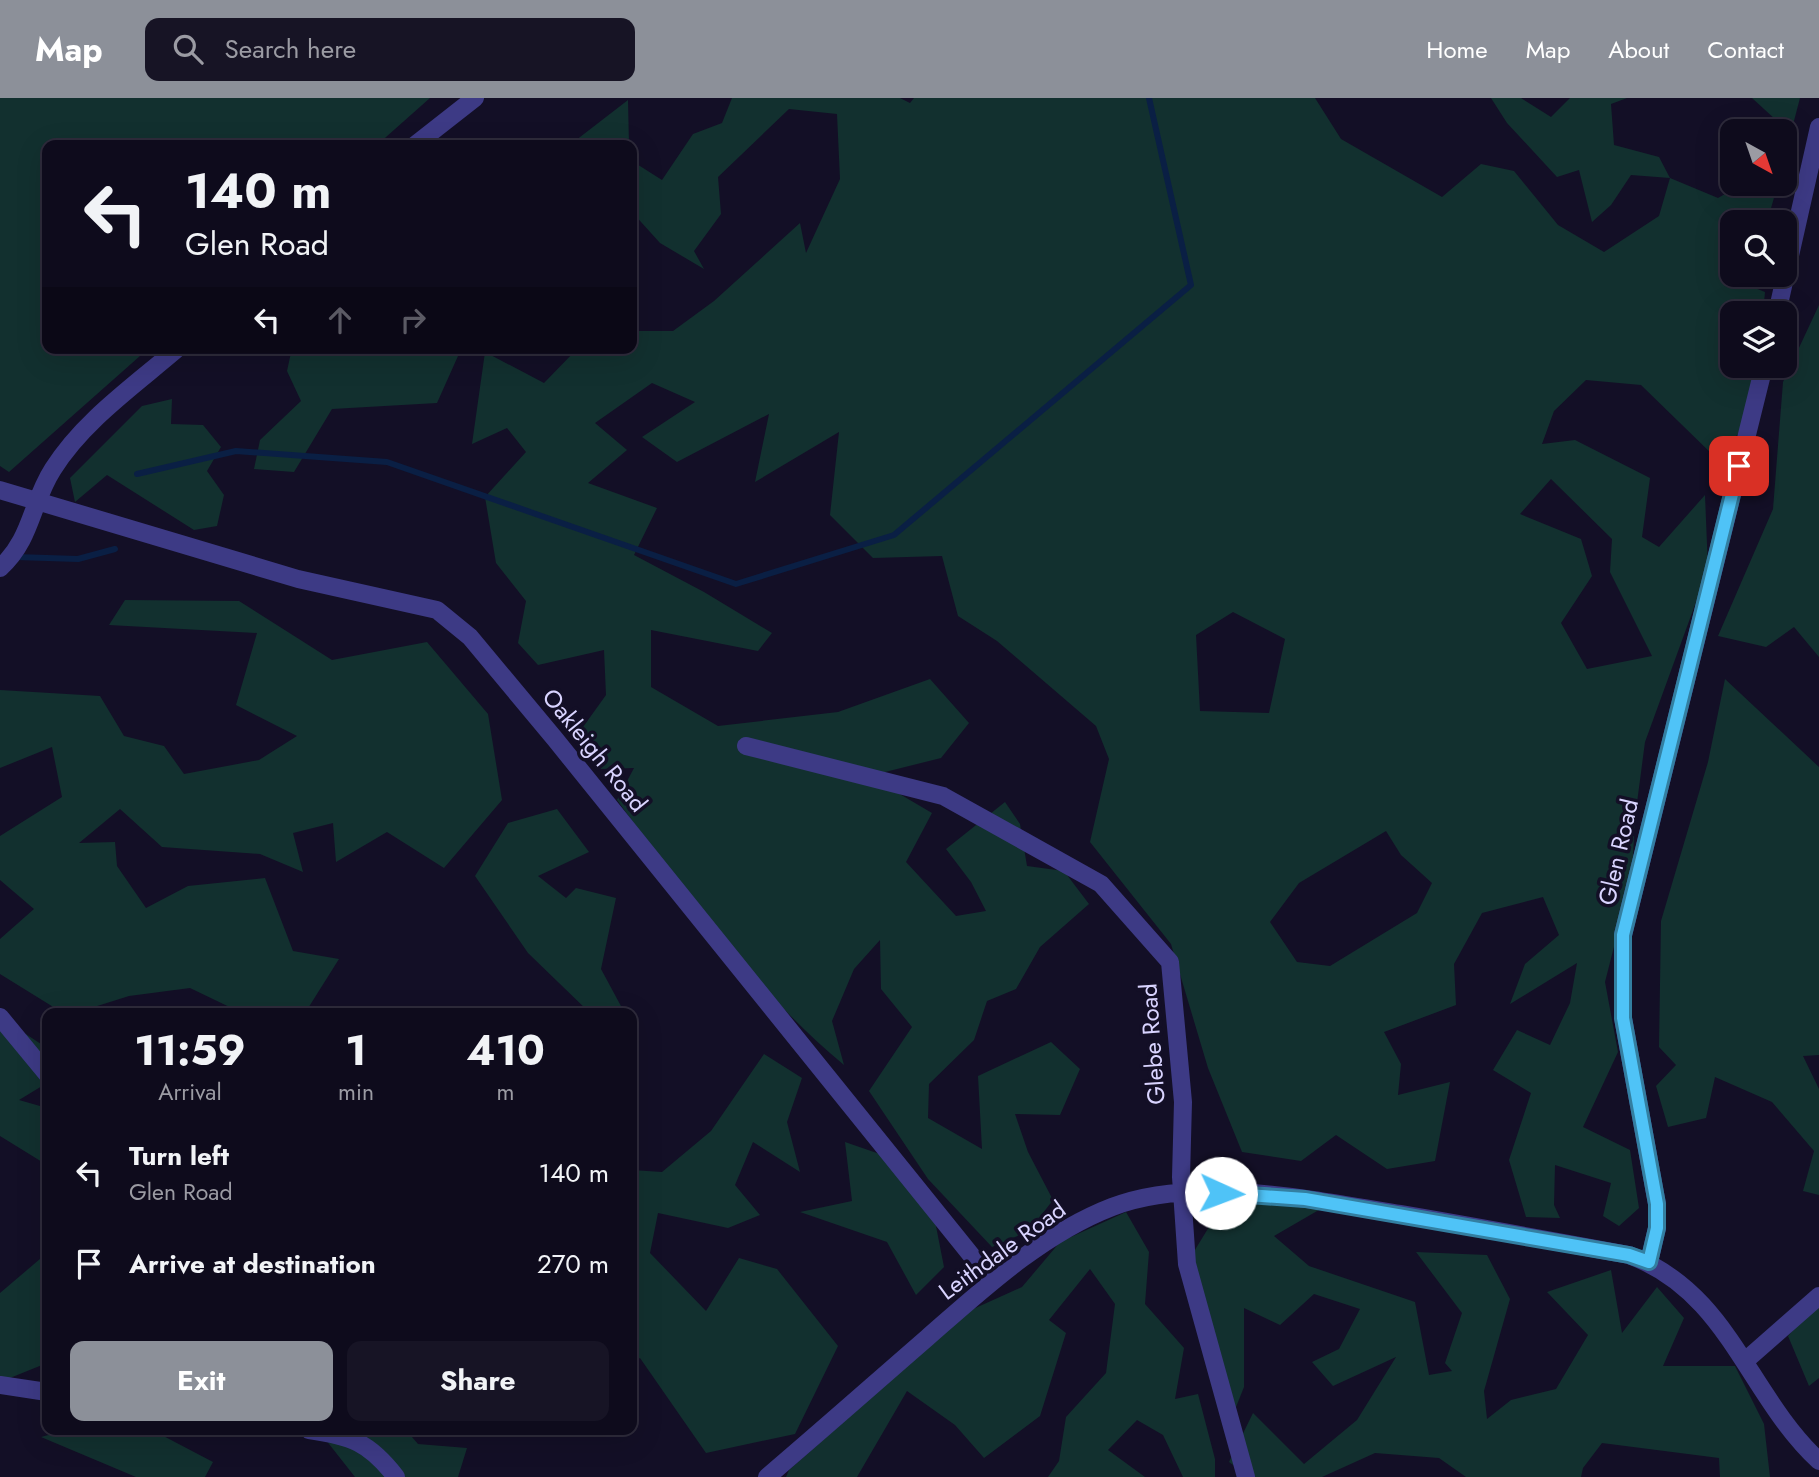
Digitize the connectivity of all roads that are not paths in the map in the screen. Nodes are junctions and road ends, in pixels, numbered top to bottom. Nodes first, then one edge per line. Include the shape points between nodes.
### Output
1 (475, 98) edge
2 (1819, 127) edge
3 (421, 140) edge
4 (1780, 301) edge
5 (171, 354) edge
6 (1761, 378) edge
7 (0, 490) edge
8 (37, 500) junction
9 (0, 568) edge
10 (746, 746) dead end
11 (0, 1017) edge
12 (42, 1068) edge
13 (1183, 1194) junction
14 (1649, 1262) junction
15 (992, 1281) junction
16 (1819, 1296) edge
17 (1745, 1361) junction
18 (0, 1385) edge
19 (42, 1391) edge
20 (343, 1435) edge
21 (1819, 1461) edge
22 (396, 1477) edge
23 (767, 1477) edge
24 (1246, 1477) edge

1 - 3 street
2 - 4 street
5 - 8 street via 75,440 52,469
6 - 14 street, Glen Road via 1623,935 1623,1018 1657,1204
7 - 8 street, Oakleigh Road
8 - 9 street via 25,537
8 - 15 street, Oakleigh Road via 298,579 437,610 470,637 555,739
10 - 13 street, Glebe Road via 943,796 1101,884 1170,962 1183,1102
11 - 12 street
13 - 14 street, Leithdale Road via 1305,1199 1507,1232
13 - 15 street, Leithdale Road via 1142,1199 1086,1218
13 - 24 street, Glebe Road via 1187,1264
14 - 17 street via 1685,1285 1704,1304
15 - 23 street, Leithdale Road
16 - 17 street
17 - 21 street via 1791,1433
18 - 19 street
20 - 22 street via 377,1452

